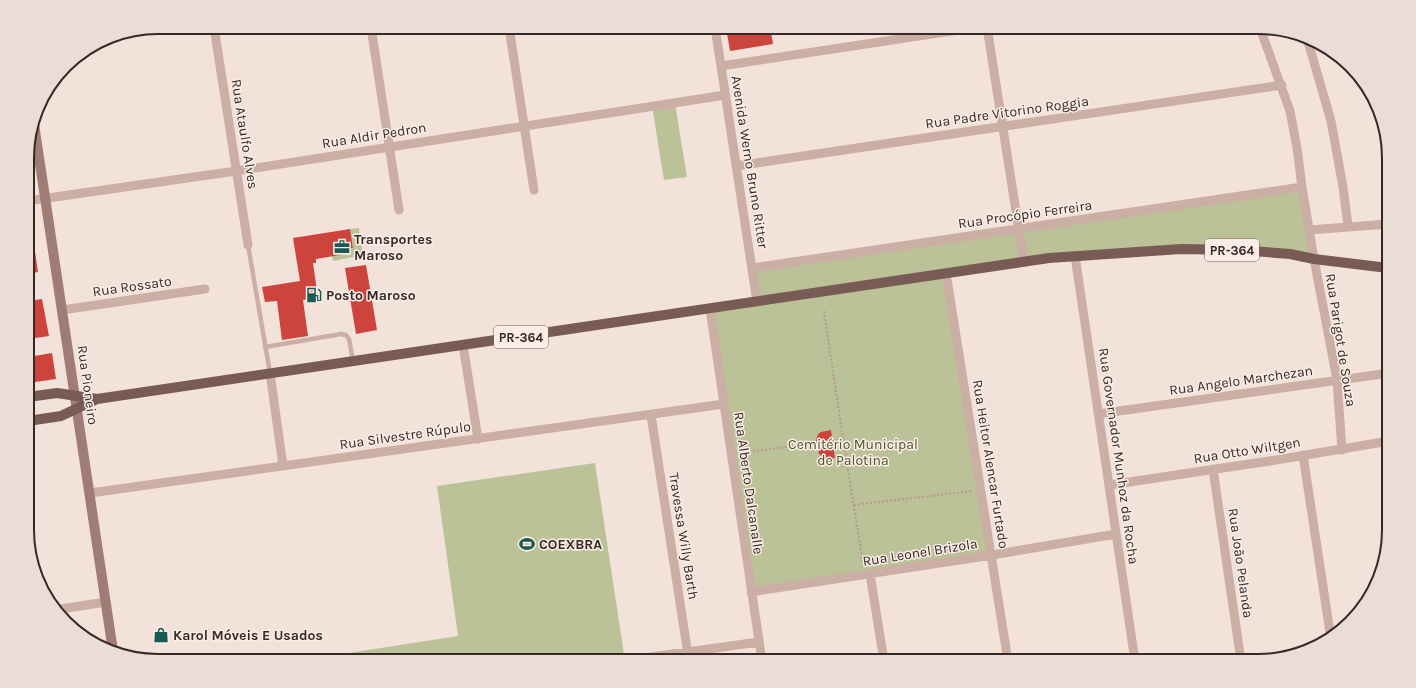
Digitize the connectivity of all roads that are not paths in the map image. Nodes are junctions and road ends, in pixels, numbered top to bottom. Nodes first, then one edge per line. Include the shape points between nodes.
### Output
1 (215, 34) edge
2 (372, 34) edge
3 (510, 34) edge
4 (716, 34) edge
5 (913, 34) edge
6 (932, 34) edge
7 (989, 34) edge
8 (1262, 34) edge
9 (913, 37) junction
10 (1309, 45) edge
11 (721, 66) junction
12 (1282, 85) junction
13 (725, 95) junction
14 (524, 126) junction
15 (1003, 127) junction
16 (36, 137) edge
17 (390, 147) junction
18 (736, 166) junction
19 (236, 171) junction
20 (1302, 187) junction
21 (534, 190) dead end
22 (45, 198) junction
23 (34, 200) edge
24 (399, 210) dead end
25 (1382, 224) edge
26 (1348, 226) junction
27 (1019, 229) junction
28 (1309, 230) junction
29 (248, 245) joint
30 (1075, 256) junction
31 (1314, 259) junction
32 (1024, 262) junction
33 (1382, 267) edge
34 (752, 268) junction
35 (946, 273) junction
36 (205, 289) dead end
37 (757, 302) junction
38 (710, 309) junction
39 (62, 310) junction
40 (463, 345) junction
41 (266, 347) junction
42 (353, 360) junction
43 (270, 373) junction
44 (1382, 374) edge
45 (1337, 380) junction
46 (34, 396) edge
47 (75, 396) junction
48 (97, 399) junction
49 (724, 404) junction
50 (77, 408) junction
51 (1098, 414) junction
52 (651, 415) junction
53 (34, 420) edge
54 (478, 439) junction
55 (1382, 442) edge
56 (1342, 450) junction
57 (1303, 455) junction
58 (284, 466) junction
59 (1213, 469) junction
60 (1109, 485) junction
61 (90, 493) junction
62 (1116, 534) junction
63 (992, 555) junction
64 (870, 574) junction
65 (751, 592) junction
66 (106, 602) junction
67 (63, 609) edge
68 (1330, 630) edge
69 (759, 642) junction
70 (112, 645) edge
71 (688, 654) edge
72 (698, 654) edge
73 (761, 654) edge
74 (883, 654) edge
75 (1007, 654) edge
76 (1134, 654) edge
77 (1240, 654) edge

1 - 19 street, Rua Ataulfo Alves
2 - 17 street
3 - 14 street
4 - 11 street, Avenida Werno Bruno Ritter
5 - 9 street
6 - 9 street
7 - 15 street
8 - 12 street, Rua Parigot de Souza
9 - 11 street
10 - 26 street via 1332,120
11 - 13 street, Avenida Werno Bruno Ritter
12 - 15 street, Rua Padre Vitorino Roggia
12 - 20 street, Rua Parigot de Souza via 1298,148
13 - 14 street, Rua Aldir Pedron
13 - 18 street, Avenida Werno Bruno Ritter
14 - 17 street, Rua Aldir Pedron
14 - 21 street
15 - 18 street, Rua Padre Vitorino Roggia
15 - 27 street
16 - 22 street, Rua Pioneiro
17 - 19 street, Rua Aldir Pedron
17 - 24 street
18 - 34 street, Avenida Werno Bruno Ritter
19 - 22 street, Rua Aldir Pedron
19 - 29 street, Rua Ataulfo Alves
20 - 27 street, Rua Procópio Ferreira
20 - 28 street, Rua Parigot de Souza
22 - 23 street, Rua Aldir Pedron
22 - 39 street, Rua Pioneiro
25 - 26 street
26 - 28 street
27 - 32 street
27 - 34 street, Rua Procópio Ferreira
28 - 31 street, Rua Parigot de Souza
29 - 41 lane
30 - 31 main road, PR-364 via 1181,249 1247,250
30 - 32 main road, PR-364
30 - 51 street, Rua Governador Munhoz da Rocha
31 - 33 main road, PR-364
31 - 45 street, Rua Parigot de Souza
32 - 35 main road, PR-364
34 - 37 street, Avenida Werno Bruno Ritter
35 - 37 main road, PR-364
35 - 63 street, Rua Heitor Alencar Furtado
36 - 39 street, Rua Rossato
37 - 38 main road, PR-364
38 - 40 main road, PR-364
38 - 49 street, Rua Alberto Dalcanalle
39 - 47 street, Rua Pioneiro
40 - 42 main road, PR-364
40 - 54 street
41 - 42 lane via 341,334 349,339
41 - 43 lane
42 - 43 main road, PR-364
43 - 48 main road, PR-364
43 - 58 street
44 - 45 street, Rua Angelo Marchezan
45 - 51 street, Rua Angelo Marchezan
45 - 56 street, Rua Parigot de Souza
46 - 47 main road via 57,393
47 - 48 main road, PR-364
47 - 50 street, Rua Pioneiro
48 - 50 main road, PR-364
49 - 52 street, Rua Silvestre Rúpulo
49 - 65 street, Rua Alberto Dalcanalle
50 - 53 main road via 61,416
50 - 61 street, Rua Pioneiro
51 - 60 street, Rua Governador Munhoz da Rocha
52 - 54 street, Rua Silvestre Rúpulo
52 - 71 street, Travessa Willy Barth
54 - 58 street, Rua Silvestre Rúpulo
55 - 56 street, Rua Otto Wiltgen
56 - 57 street, Rua Otto Wiltgen
57 - 59 street, Rua Otto Wiltgen
57 - 68 street
58 - 61 street, Rua Silvestre Rúpulo
59 - 60 street, Rua Otto Wiltgen
59 - 77 street, Rua João Pelanda
60 - 62 street, Rua Governador Munhoz da Rocha
61 - 66 street, Rua Pioneiro
62 - 63 street, Rua Leonel Brizola
62 - 76 street, Rua Governador Munhoz da Rocha
63 - 64 street, Rua Leonel Brizola
63 - 75 street, Rua Heitor Alencar Furtado
64 - 65 street, Rua Leonel Brizola
64 - 74 street
65 - 69 street, Rua Alberto Dalcanalle
66 - 67 street
66 - 70 street, Rua Pioneiro
69 - 72 street
69 - 73 street, Rua Alberto Dalcanalle

